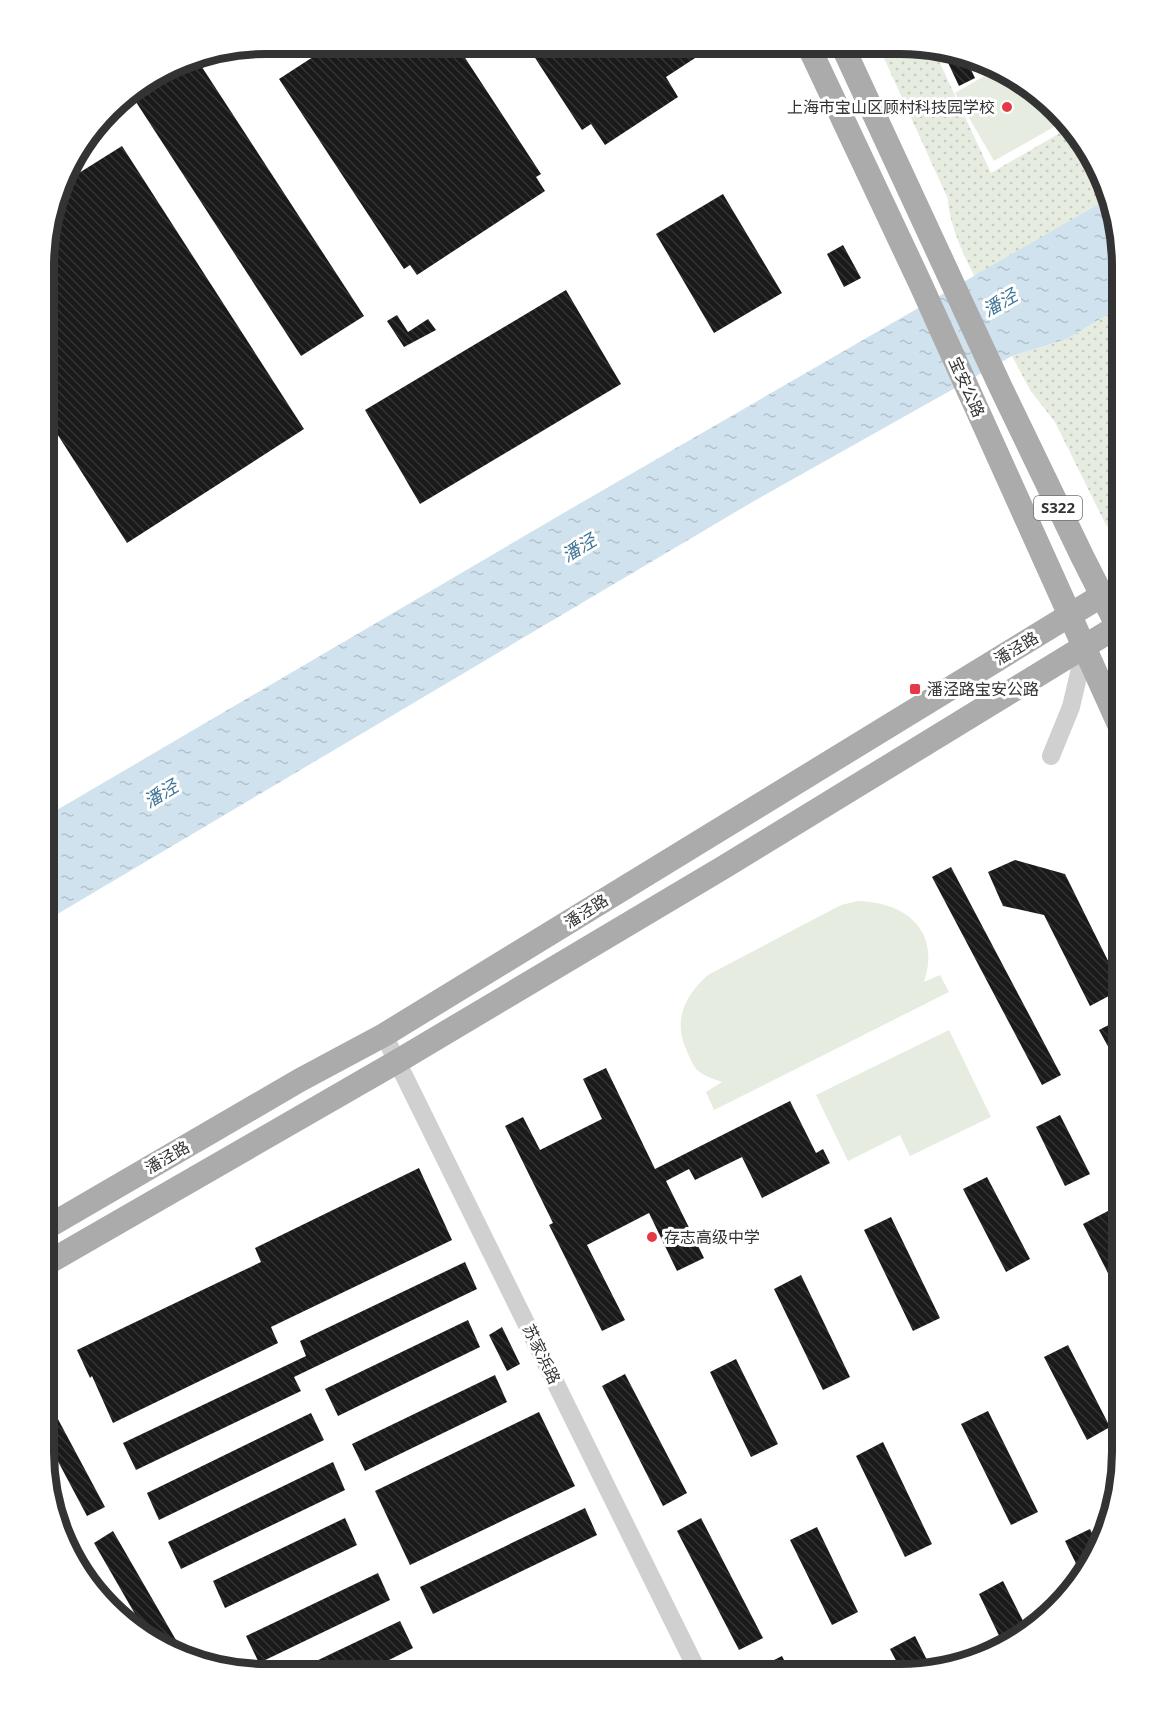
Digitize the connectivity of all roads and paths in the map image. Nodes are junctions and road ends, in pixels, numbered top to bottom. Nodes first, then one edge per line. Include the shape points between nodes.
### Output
1 (812, 54) edge
2 (846, 54) edge
3 (1112, 590) edge
4 (1101, 596) junction
5 (1112, 614) edge
6 (1071, 615) junction
7 (1112, 633) edge
8 (1085, 647) junction
9 (1112, 708) edge
10 (1052, 756) dead end
11 (384, 1035) junction
12 (398, 1061) junction
13 (54, 1223) edge
14 (54, 1259) edge
15 (694, 1664) edge

1 - 6 main road, 宝安公路 / S322
2 - 4 main road, 宝安公路 / S322
3 - 4 street, 潘泾路
4 - 5 main road, 宝安公路 / S322
4 - 6 main road, 潘泾路
6 - 8 main road, 宝安公路 / S322
6 - 11 main road, 潘泾路
7 - 8 main road, 潘泾路
8 - 9 main road, 宝安公路 / S322
8 - 10 street via 1071,707
8 - 12 main road, 潘泾路
11 - 12 street, 苏家浜路
11 - 13 main road, 潘泾路
12 - 14 main road, 潘泾路
12 - 15 street, 苏家浜路

